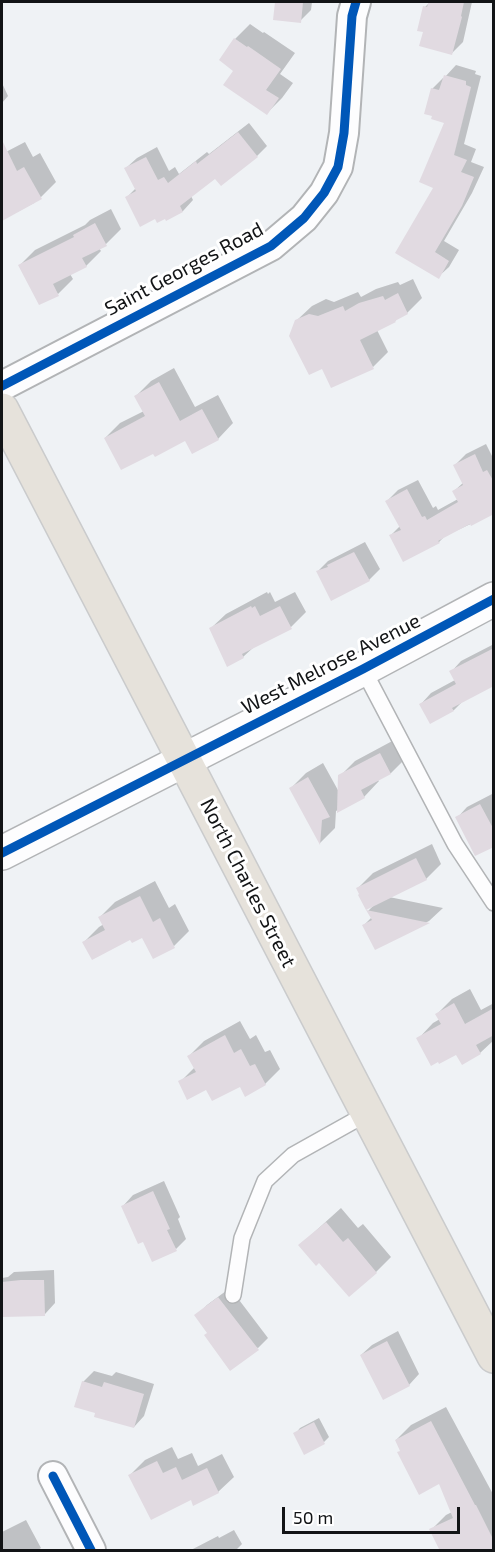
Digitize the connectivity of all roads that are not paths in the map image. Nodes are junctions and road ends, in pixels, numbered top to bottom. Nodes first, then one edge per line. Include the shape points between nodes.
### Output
1 (356, 2) edge
2 (2, 386) edge
3 (2, 410) edge
4 (494, 599) edge
5 (363, 669) junction
6 (184, 760) junction
7 (2, 853) edge
8 (494, 903) edge
9 (368, 1113) junction
10 (233, 1294) dead end
11 (494, 1356) edge
12 (52, 1476) dead end
13 (91, 1551) edge

1 - 2 street, Saint Georges Road via 338,167 304,218 271,246
3 - 6 main road, North Charles Street
4 - 5 street, West Melrose Avenue
5 - 6 street, West Melrose Avenue
5 - 8 lane via 455,844
6 - 7 street, West Melrose Avenue
6 - 9 main road, North Charles Street
9 - 10 lane via 293,1155 265,1181 242,1238
9 - 11 main road, North Charles Street
12 - 13 street

